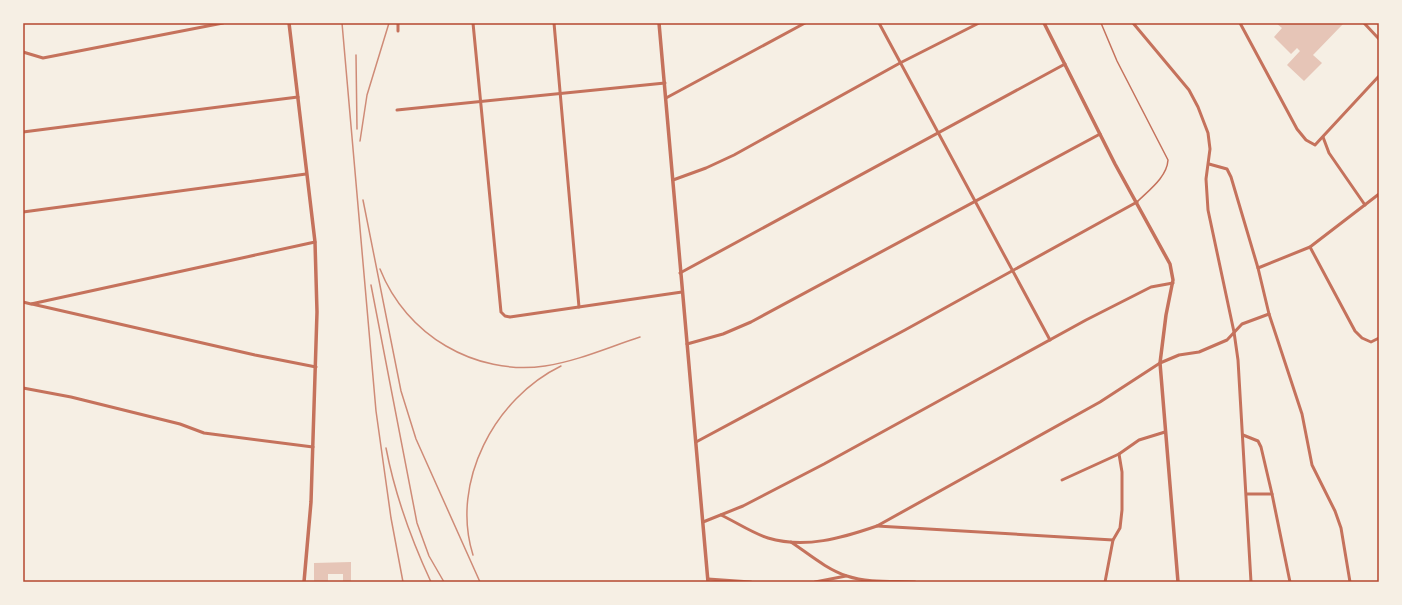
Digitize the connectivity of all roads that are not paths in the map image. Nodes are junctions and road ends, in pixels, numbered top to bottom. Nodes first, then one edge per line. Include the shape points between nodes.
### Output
1 (223, 23) edge
2 (289, 23) edge
3 (398, 23) edge
4 (473, 23) edge
5 (554, 23) edge
6 (659, 23) edge
7 (805, 23) edge
8 (878, 23) edge
9 (980, 23) edge
10 (1044, 23) edge
11 (1100, 23) edge
12 (1133, 23) edge
13 (1240, 23) edge
14 (1364, 23) edge
15 (398, 31) dead end
16 (1379, 39) edge
17 (23, 52) edge
18 (900, 63) junction
19 (1065, 64) junction
20 (1379, 76) edge
21 (665, 83) junction
22 (560, 95) junction
23 (298, 97) junction
24 (666, 98) junction
25 (481, 102) junction
26 (397, 110) dead end
27 (23, 132) edge
28 (938, 132) junction
29 (1100, 134) junction
30 (1323, 136) junction
31 (1209, 164) junction
32 (306, 174) junction
33 (673, 180) junction
34 (1379, 194) edge
35 (975, 201) junction
36 (1137, 202) junction
37 (1365, 205) junction
38 (23, 212) edge
39 (315, 242) junction
40 (1310, 247) junction
41 (1258, 268) junction
42 (1013, 270) junction
43 (680, 273) junction
44 (1173, 283) junction
45 (682, 292) junction
46 (23, 302) edge
47 (31, 304) junction
48 (579, 307) junction
49 (1269, 314) junction
50 (1234, 332) junction
51 (1379, 338) edge
52 (1050, 340) junction
53 (687, 344) junction
54 (1160, 363) junction
55 (316, 367) junction
56 (23, 388) edge
57 (1164, 432) junction
58 (1243, 435) junction
59 (696, 442) junction
60 (313, 446) junction
61 (1119, 454) junction
62 (1062, 480) dead end
63 (1247, 494) junction
64 (1272, 494) junction
65 (721, 515) junction
66 (703, 522) junction
67 (877, 526) junction
68 (1113, 540) junction
69 (791, 542) junction
70 (847, 576) junction
71 (708, 581) edge
72 (304, 582) edge
73 (751, 582) edge
74 (815, 582) edge
75 (915, 582) edge
76 (1105, 582) edge
77 (1178, 582) edge
78 (1251, 582) edge
79 (1290, 582) edge
80 (1350, 582) edge

1 - 17 street via 43,58
2 - 23 street
3 - 15 street
4 - 25 street
5 - 22 street
6 - 21 street
7 - 24 street
8 - 18 street
9 - 18 street
10 - 19 street
11 - 36 lane via 1168,160 1168,167 1162,176
12 - 31 street via 1189,90 1208,133
13 - 30 street via 1297,129 1306,140 1315,145
14 - 16 street
18 - 28 street
18 - 33 street via 734,155
19 - 28 street
19 - 29 street
20 - 30 street
21 - 22 street
21 - 24 street
22 - 25 street
22 - 48 street
23 - 27 street
23 - 32 street
24 - 33 street
25 - 26 street
25 - 48 street via 499,308 503,315 510,317
28 - 35 street
28 - 43 street
29 - 35 street
29 - 36 street
30 - 37 street via 1328,153
31 - 41 street via 1226,169 1231,177
31 - 50 street via 1206,179 1208,210
32 - 38 street
32 - 39 street
33 - 43 street
34 - 37 street
35 - 42 street
35 - 53 street via 751,322 723,334
36 - 42 street
36 - 44 street via 1170,264
37 - 40 street
39 - 47 street
39 - 55 street
40 - 41 street
40 - 51 street via 1355,331 1371,342
41 - 49 street
42 - 52 street
42 - 59 street
43 - 45 street
44 - 52 street via 1151,287
44 - 54 street
45 - 48 street
45 - 53 street
46 - 47 street
47 - 55 street via 255,356
49 - 50 street via 1242,324
49 - 80 street via 1302,414 1312,465 1336,511
50 - 54 street via 1227,340 1199,352
50 - 58 street
52 - 65 street via 824,464
53 - 59 street
54 - 57 street
54 - 67 street via 1100,402
55 - 60 street
56 - 60 street via 180,424 204,433
57 - 61 street via 1139,440
57 - 77 street
58 - 63 street
58 - 64 street via 1258,441 1261,447
59 - 66 street
60 - 72 street
61 - 62 street
61 - 68 street via 1122,472 1122,510 1120,528
63 - 64 street
63 - 78 street
64 - 79 street
65 - 66 street
65 - 69 street via 768,538
66 - 71 street
67 - 68 street
67 - 69 street via 816,543
68 - 76 street
69 - 70 street via 824,565
70 - 74 street
70 - 75 street
71 - 73 street

